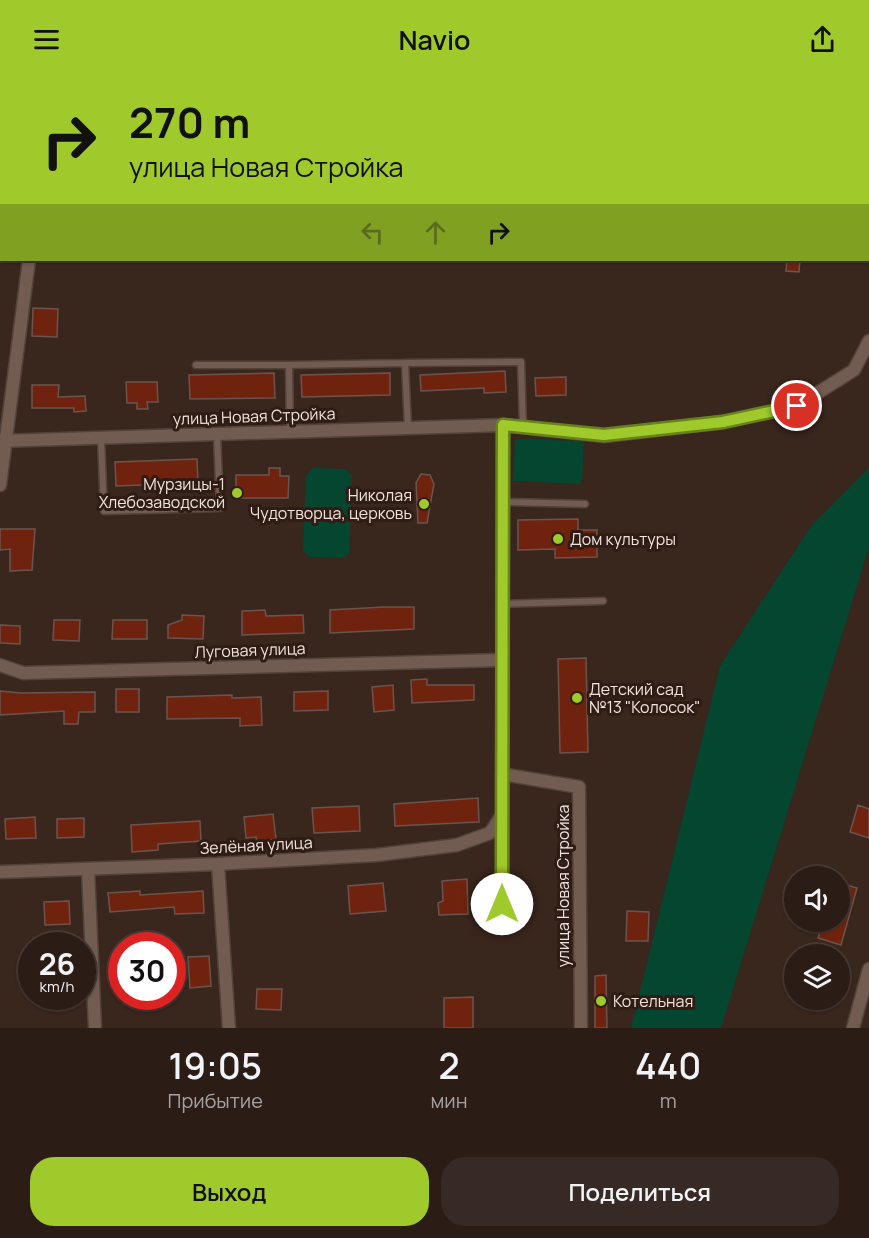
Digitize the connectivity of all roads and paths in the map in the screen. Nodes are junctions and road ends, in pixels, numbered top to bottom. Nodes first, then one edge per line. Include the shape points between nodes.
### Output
1 (29, 261) edge
2 (869, 341) edge
3 (405, 363) junction
4 (196, 365) dead end
5 (289, 365) junction
6 (503, 425) junction
7 (523, 427) junction
8 (408, 428) junction
9 (290, 432) junction
10 (217, 434) junction
11 (100, 438) junction
12 (3, 441) edge
13 (0, 484) edge
14 (502, 502) junction
15 (585, 504) dead end
16 (603, 601) dead end
17 (502, 604) junction
18 (502, 660) junction
19 (0, 665) edge
20 (502, 774) junction
21 (502, 815) junction
22 (218, 864) junction
23 (88, 869) junction
24 (0, 872) edge
25 (502, 927) dead end
26 (869, 969) edge
27 (95, 1028) edge
28 (229, 1028) edge
29 (581, 1028) edge
30 (853, 1028) edge

1 - 12 street
2 - 7 street, улица Новая Стройка via 854,370 797,406 723,422 604,435
3 - 5 lane
3 - 7 lane via 521,362
3 - 8 lane
4 - 5 lane
5 - 9 lane
6 - 7 street, улица Новая Стройка
6 - 8 street, улица Новая Стройка
6 - 14 street
8 - 9 street, улица Новая Стройка
9 - 10 street, улица Новая Стройка
10 - 11 street, улица Новая Стройка
10 - 11 lane via 220,508 104,511
11 - 12 street, улица Новая Стройка
12 - 13 street
14 - 15 lane
14 - 17 street
16 - 17 lane
17 - 18 street
18 - 19 street, Луговая улица via 23,673
18 - 20 street
20 - 21 street
20 - 29 street, улица Новая Стройка via 579,787
21 - 22 street, Зелёная улица via 490,833 457,845 377,855
21 - 25 street
22 - 23 street, Зелёная улица
22 - 28 street
23 - 24 street, Зелёная улица
23 - 27 street
26 - 30 street

